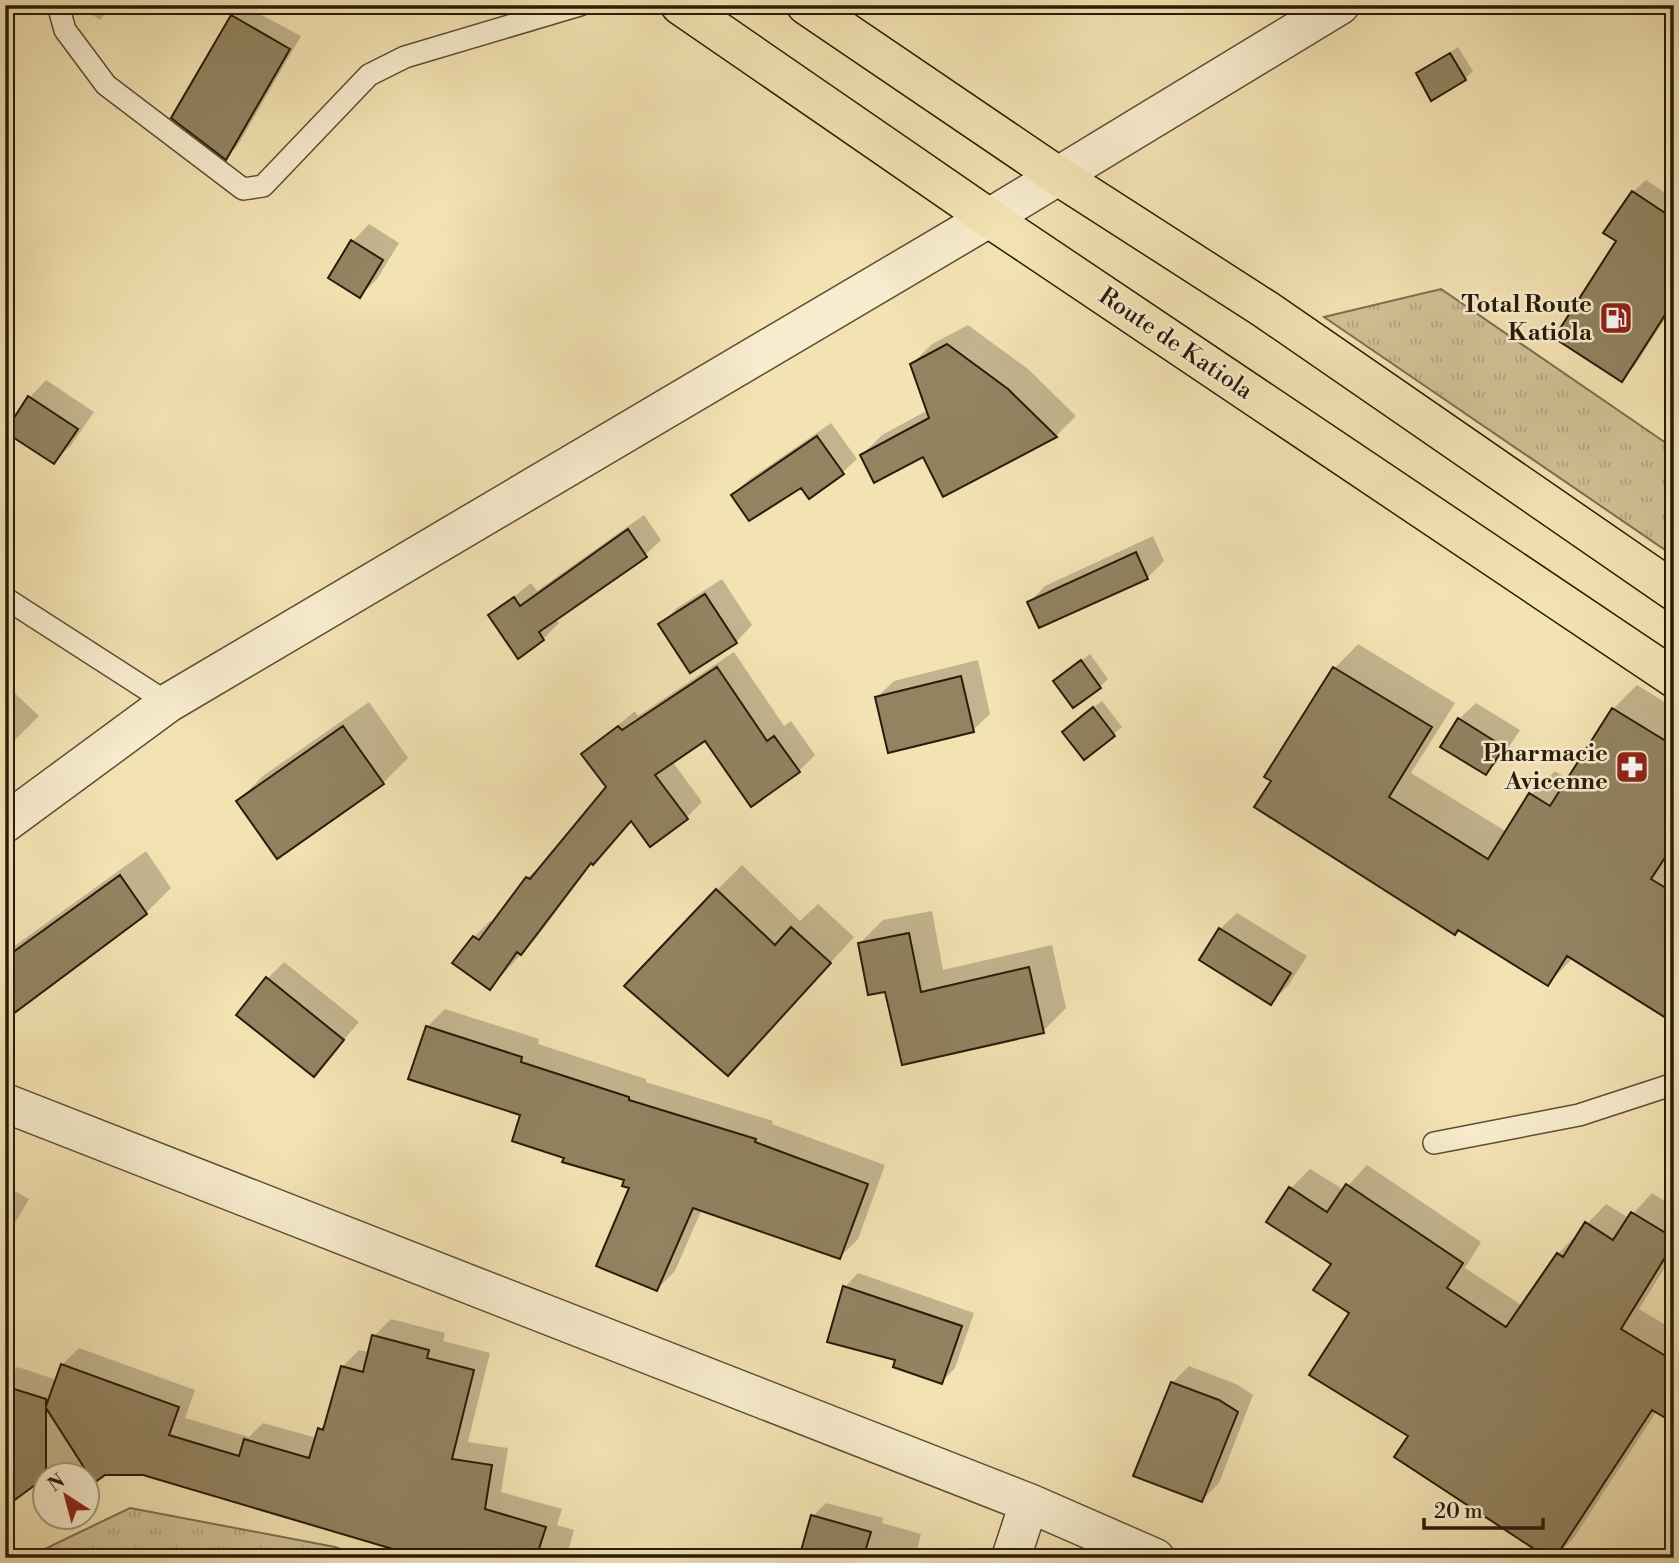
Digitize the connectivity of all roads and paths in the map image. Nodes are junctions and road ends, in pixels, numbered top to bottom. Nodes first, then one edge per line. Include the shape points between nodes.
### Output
1 (58, 5) edge
2 (580, 5) edge
3 (680, 5) edge
4 (806, 5) edge
5 (1340, 5) edge
6 (1058, 176) junction
7 (989, 218) junction
8 (1674, 591) edge
9 (5, 598) edge
10 (1674, 678) edge
11 (168, 703) junction
12 (5, 823) edge
13 (1674, 1084) edge
14 (5, 1103) edge
15 (1434, 1143) dead end
16 (1029, 1503) junction
17 (1011, 1558) edge
18 (1155, 1558) edge

1 - 2 lane via 65,30 107,85 243,189 263,186 369,75 405,57
3 - 7 highway, Route de Katiola
4 - 6 highway
5 - 6 street
6 - 7 street
6 - 8 highway via 1265,309
7 - 10 highway, Route de Katiola
7 - 11 street
9 - 11 lane
11 - 12 street
13 - 15 lane via 1579,1115
14 - 16 street
16 - 17 street
16 - 18 street

